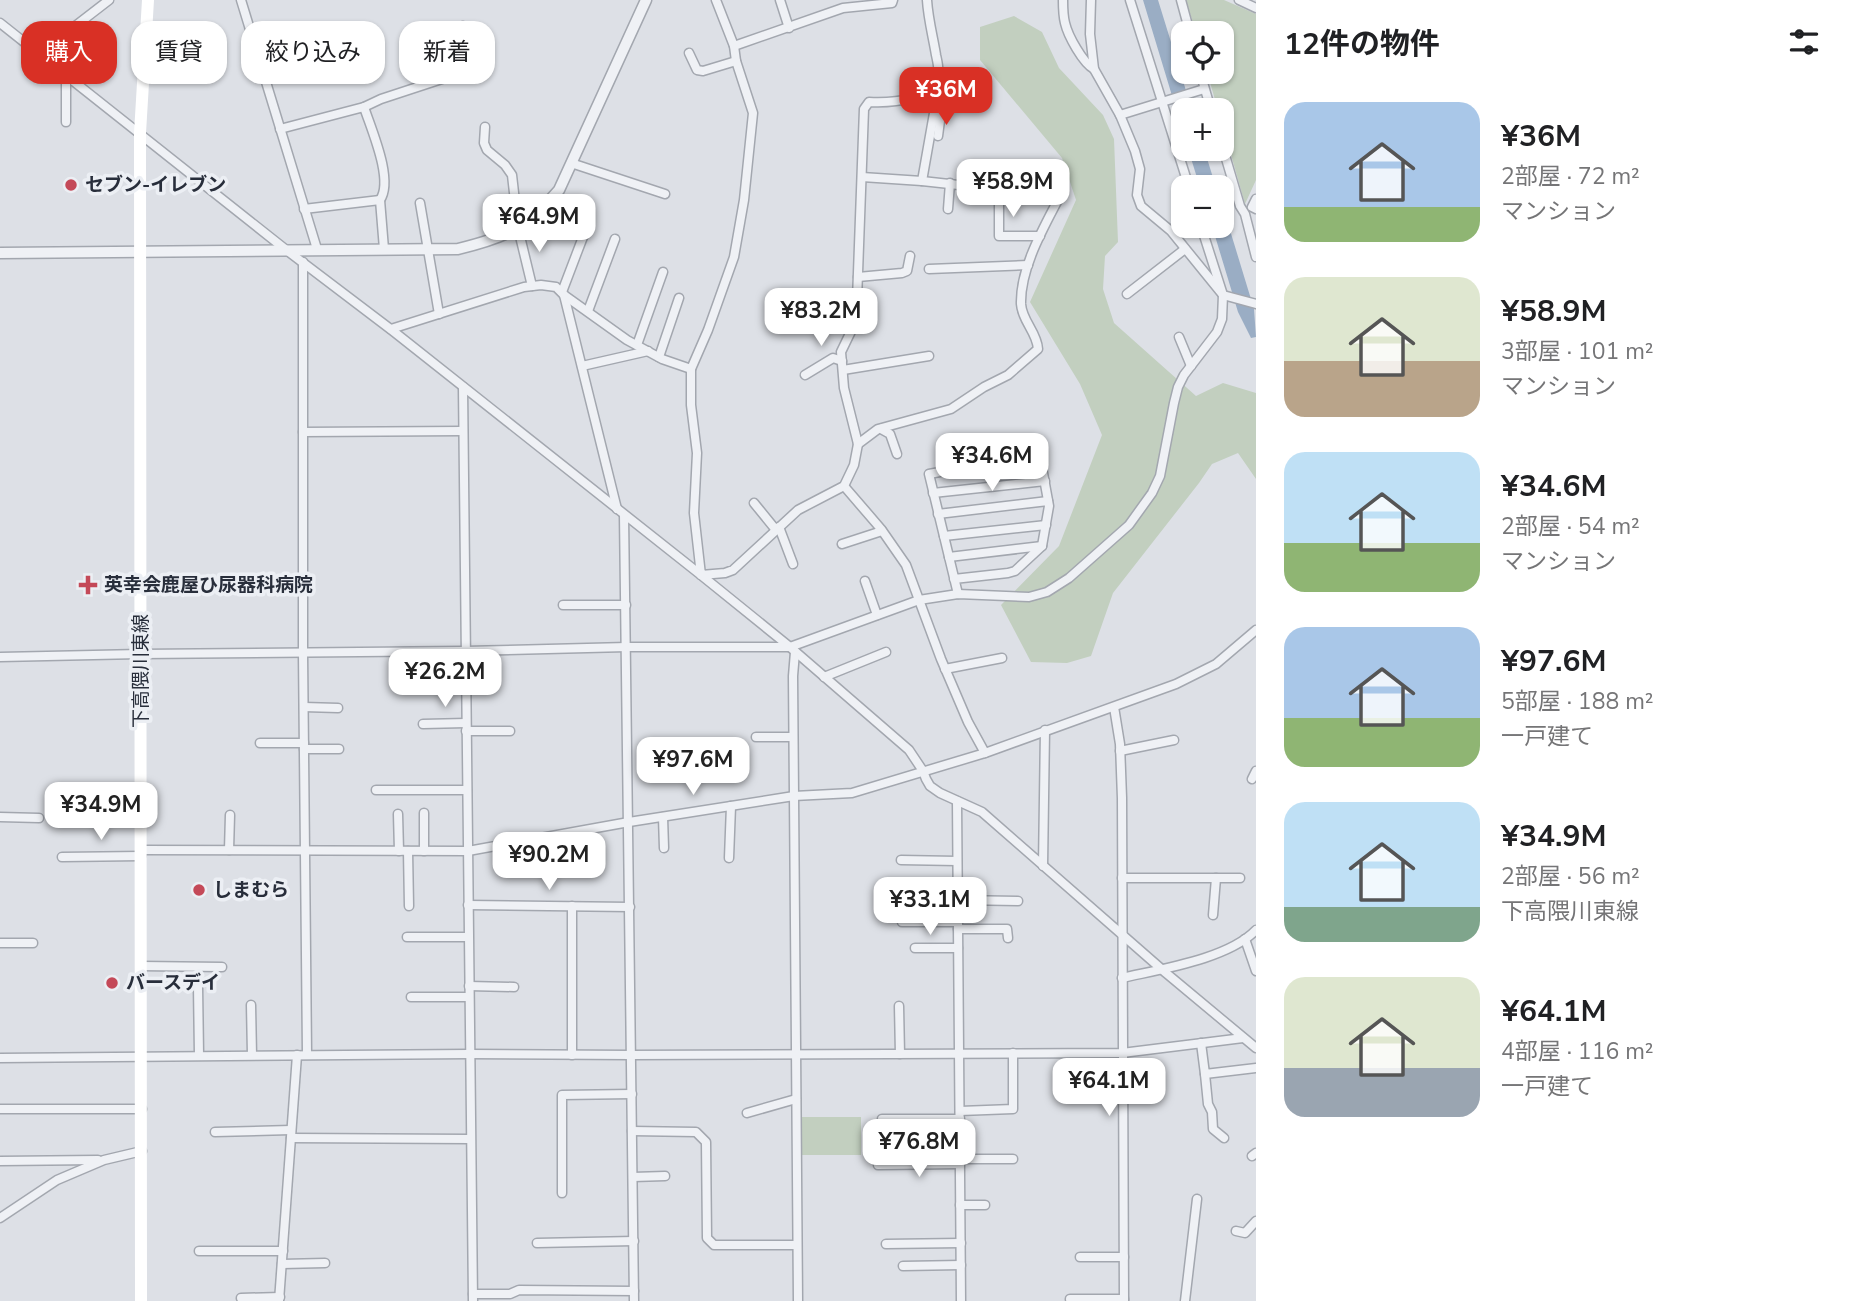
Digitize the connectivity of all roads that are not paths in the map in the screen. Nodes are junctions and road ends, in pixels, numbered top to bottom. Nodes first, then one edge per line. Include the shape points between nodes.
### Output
1 (109, 0) edge
2 (148, 0) edge
3 (241, 0) edge
4 (646, 0) edge
5 (716, 0) edge
6 (780, 0) edge
7 (893, 0) edge
8 (927, 0) edge
9 (1063, 0) edge
10 (1091, 0) edge
11 (1130, 0) edge
12 (1181, 0) edge
13 (1239, 0) edge
14 (842, 4) edge
15 (1256, 8) edge
16 (82, 21) edge
17 (1187, 21) edge
18 (0, 23) edge
19 (789, 27) junction
20 (21, 40) edge
21 (734, 46) junction
22 (689, 53) dead end
23 (736, 61) junction
24 (1094, 69) junction
25 (939, 71) junction
26 (66, 84) edge
27 (77, 84) edge
28 (427, 84) edge
29 (1203, 84) edge
30 (939, 85) junction
31 (1204, 89) junction
32 (1207, 98) edge
33 (1164, 101) junction
34 (364, 107) junction
35 (1120, 115) junction
36 (66, 122) dead end
37 (485, 127) dead end
38 (280, 129) junction
39 (140, 133) junction
40 (938, 136) dead end
41 (1227, 161) edge
42 (571, 163) junction
43 (1186, 175) edge
44 (862, 177) junction
45 (922, 181) junction
46 (950, 183) junction
47 (999, 189) junction
48 (665, 194) dead end
49 (380, 201) junction
50 (420, 204) dead end
51 (1252, 207) edge
52 (304, 209) junction
53 (948, 209) dead end
54 (518, 228) junction
55 (586, 229) dead end
56 (1040, 236) junction
57 (1205, 238) edge
58 (615, 239) dead end
59 (285, 249) junction
60 (317, 249) junction
61 (384, 249) junction
62 (428, 249) junction
63 (1185, 249) junction
64 (140, 252) junction
65 (0, 253) edge
66 (910, 256) dead end
67 (1256, 257) edge
68 (303, 262) junction
69 (1028, 265) junction
70 (929, 269) dead end
71 (663, 272) dead end
72 (858, 277) junction
73 (532, 286) junction
74 (563, 293) junction
75 (1127, 294) dead end
76 (1226, 296) junction
77 (679, 298) dead end
78 (1256, 304) edge
79 (588, 311) junction
80 (439, 314) junction
81 (391, 329) junction
82 (1179, 337) dead end
83 (636, 345) junction
84 (648, 351) junction
85 (929, 356) dead end
86 (660, 357) junction
87 (842, 365) junction
88 (582, 366) junction
89 (1191, 366) junction
90 (691, 369) junction
91 (804, 374) dead end
92 (463, 387) junction
93 (881, 429) junction
94 (463, 431) junction
95 (303, 432) junction
96 (858, 444) junction
97 (897, 454) dead end
98 (1045, 481) junction
99 (844, 486) junction
100 (933, 493) junction
101 (1048, 501) junction
102 (754, 503) dead end
103 (620, 512) junction
104 (938, 514) junction
105 (1046, 525) junction
106 (777, 528) junction
107 (882, 531) junction
108 (944, 536) junction
109 (842, 544) dead end
110 (1042, 545) junction
111 (948, 557) junction
112 (793, 564) dead end
113 (701, 575) junction
114 (954, 579) junction
115 (865, 581) dead end
116 (957, 594) junction
117 (919, 600) junction
118 (564, 605) dead end
119 (626, 605) junction
120 (877, 615) junction
121 (1256, 630) edge
122 (626, 647) junction
123 (793, 650) junction
124 (465, 651) junction
125 (886, 652) dead end
126 (303, 653) junction
127 (141, 654) junction
128 (0, 657) edge
129 (1002, 658) dead end
130 (945, 669) junction
131 (824, 677) junction
132 (304, 707) junction
133 (1114, 707) junction
134 (338, 708) dead end
135 (423, 724) dead end
136 (466, 727) junction
137 (1045, 730) junction
138 (510, 731) dead end
139 (756, 737) dead end
140 (793, 737) junction
141 (1174, 740) dead end
142 (260, 743) dead end
143 (304, 746) junction
144 (339, 749) dead end
145 (1120, 751) junction
146 (985, 753) junction
147 (923, 771) junction
148 (376, 790) dead end
149 (467, 790) junction
150 (794, 796) junction
151 (957, 801) junction
152 (731, 806) junction
153 (424, 813) dead end
154 (398, 814) dead end
155 (230, 815) dead end
156 (0, 817) edge
157 (663, 817) junction
158 (39, 818) dead end
159 (629, 822) junction
160 (565, 834) junction
161 (664, 848) dead end
162 (229, 850) junction
163 (305, 851) junction
164 (403, 851) junction
165 (424, 851) junction
166 (468, 851) junction
167 (141, 853) junction
168 (62, 857) dead end
169 (565, 858) dead end
170 (729, 858) dead end
171 (901, 860) dead end
172 (957, 861) junction
173 (1043, 866) junction
174 (1122, 878) junction
175 (1216, 878) junction
176 (1240, 878) dead end
177 (900, 892) dead end
178 (958, 897) junction
179 (1018, 901) dead end
180 (468, 905) junction
181 (409, 906) dead end
182 (572, 906) junction
183 (630, 907) junction
184 (1213, 915) dead end
185 (902, 922) dead end
186 (958, 926) junction
187 (1256, 930) edge
188 (1121, 934) junction
189 (407, 937) dead end
190 (468, 937) junction
191 (1008, 939) dead end
192 (1245, 939) junction
193 (0, 943) edge
194 (33, 943) dead end
195 (915, 948) dead end
196 (958, 948) junction
197 (141, 966) junction
198 (222, 967) dead end
199 (1162, 969) junction
200 (1256, 971) edge
201 (1122, 978) junction
202 (198, 986) dead end
203 (469, 986) junction
204 (514, 987) dead end
205 (411, 997) dead end
206 (469, 997) junction
207 (251, 1005) dead end
208 (899, 1006) dead end
209 (1243, 1038) junction
210 (1201, 1043) junction
211 (1256, 1048) edge
212 (959, 1053) junction
213 (1013, 1053) junction
214 (1122, 1053) junction
215 (307, 1054) junction
216 (469, 1054) junction
217 (795, 1054) junction
218 (900, 1054) junction
219 (142, 1055) junction
220 (199, 1055) junction
221 (252, 1055) junction
222 (297, 1055) junction
223 (572, 1055) junction
224 (631, 1055) junction
225 (0, 1058) edge
226 (1256, 1068) edge
227 (1205, 1074) junction
228 (632, 1094) junction
229 (796, 1099) junction
230 (0, 1109) edge
231 (142, 1109) junction
232 (747, 1113) dead end
233 (960, 1115) junction
234 (882, 1119) dead end
235 (632, 1131) junction
236 (215, 1132) dead end
237 (291, 1134) junction
238 (1224, 1138) dead end
239 (470, 1139) junction
240 (142, 1151) junction
241 (1013, 1159) dead end
242 (104, 1160) junction
243 (0, 1161) edge
244 (960, 1162) junction
245 (878, 1164) dead end
246 (665, 1176) dead end
247 (633, 1177) junction
248 (562, 1193) dead end
249 (1197, 1199) dead end
250 (960, 1205) junction
251 (985, 1205) dead end
252 (0, 1218) edge
253 (1256, 1221) edge
254 (1236, 1231) dead end
255 (634, 1241) junction
256 (537, 1243) dead end
257 (961, 1243) junction
258 (886, 1244) dead end
259 (797, 1245) junction
260 (200, 1251) dead end
261 (283, 1251) junction
262 (1124, 1256) junction
263 (1080, 1257) dead end
264 (325, 1263) dead end
265 (282, 1264) junction
266 (961, 1265) junction
267 (903, 1266) dead end
268 (634, 1296) edge
269 (241, 1297) dead end
270 (473, 1298) edge
271 (280, 1299) edge
272 (1070, 1299) dead end
273 (1124, 1300) edge
274 (141, 1301) edge
275 (798, 1301) edge
276 (961, 1301) edge
277 (1185, 1301) edge

1 - 16 street
2 - 39 main road, 下高隈川東線
3 - 38 street
4 - 42 street
5 - 21 street
6 - 19 street
7 - 14 street
8 - 25 street
9 - 24 street via 1067,32
10 - 24 street
11 - 33 street
12 - 17 street
13 - 15 street
14 - 19 street
18 - 20 street
19 - 21 street
21 - 23 street
22 - 23 street via 697,69 703,71
23 - 90 street via 753,113 744,200 734,257
24 - 35 street
25 - 30 street
25 - 44 street via 933,86 923,94 891,103 869,102 864,109
26 - 36 street
27 - 39 street
28 - 34 street
29 - 31 street
30 - 40 street
30 - 45 street
31 - 32 street
31 - 33 street
33 - 35 street
33 - 43 street
34 - 38 street
34 - 49 street via 386,176
35 - 63 street via 1140,169 1137,195 1142,206
37 - 54 street via 487,150 512,175
38 - 52 street
39 - 59 street
39 - 64 main road, 下高隈川東線
41 - 51 street via 1240,206
42 - 48 street
42 - 54 street via 559,190
44 - 45 street
44 - 72 street
45 - 46 street
46 - 47 street
46 - 53 street
47 - 56 street via 999,236
47 - 56 street via 1060,196
49 - 52 street
49 - 61 street
50 - 62 street
51 - 67 street
52 - 60 street
54 - 62 street via 494,241 458,249
54 - 73 street
55 - 74 street
56 - 69 street
57 - 76 street
58 - 79 street
59 - 60 street
59 - 64 street
59 - 68 street
60 - 61 street
61 - 62 street
62 - 80 street
63 - 75 street
63 - 76 street
64 - 65 street
64 - 127 main road, 下高隈川東線
66 - 72 street via 907,271
68 - 81 street
68 - 95 street
69 - 70 street
69 - 93 street via 1021,304 1038,349 1008,375 951,409
71 - 83 street
72 - 87 street via 855,323 841,352
73 - 74 street via 556,287
73 - 80 street
74 - 79 street
74 - 88 street
76 - 78 street
76 - 89 street via 1217,332
77 - 86 street
79 - 83 street
80 - 81 street
81 - 92 street
82 - 89 street
83 - 84 street
84 - 86 street
84 - 88 street
85 - 87 street
86 - 90 street
87 - 91 street via 833,358
87 - 96 street
88 - 103 street
89 - 116 street via 1176,395 1160,476 1129,525 1047,592 1029,597
90 - 113 street via 697,453 694,513
92 - 94 street
92 - 103 street
93 - 96 street
93 - 97 street via 890,433
94 - 95 street
94 - 124 street
95 - 126 street
96 - 99 street
98 - 100 street
98 - 100 street via 1041,461 972,466 929,474
98 - 101 street
99 - 106 street via 798,510
99 - 107 street
100 - 104 street
101 - 104 street
101 - 105 street
102 - 106 street
103 - 113 street
103 - 119 street
104 - 108 street
105 - 108 street
105 - 110 street
106 - 112 street
106 - 113 street via 733,570
107 - 109 street
107 - 117 street via 906,565
108 - 111 street
110 - 111 street
110 - 114 street via 1015,571
111 - 114 street
113 - 123 street
114 - 116 street
115 - 120 street
116 - 117 street
117 - 120 street
117 - 130 street
118 - 119 street
119 - 122 street
120 - 123 street
121 - 133 street via 1216,664
122 - 123 street
122 - 124 street
122 - 159 street
123 - 131 street
123 - 140 street
124 - 126 street
124 - 136 street
125 - 131 street
126 - 127 street
126 - 132 street
127 - 128 street
127 - 167 main road, 下高隈川東線
129 - 130 street
130 - 146 street
131 - 147 street via 909,750
132 - 134 street
132 - 143 street
133 - 137 street
133 - 145 street
135 - 136 street
136 - 138 street
136 - 149 street
137 - 146 street
137 - 173 street
139 - 140 street
140 - 150 street
141 - 145 street
142 - 143 street
143 - 144 street
143 - 163 street
145 - 174 street
146 - 147 street
147 - 150 street via 852,793
147 - 151 street via 930,786
148 - 149 street
149 - 166 street
150 - 152 street
150 - 217 street
151 - 172 street
151 - 173 street via 982,812
152 - 157 street
152 - 170 street
153 - 165 street
154 - 164 street
155 - 162 street
156 - 158 street
157 - 159 street
157 - 161 street
159 - 160 street
159 - 183 street
160 - 166 street
160 - 169 street
162 - 163 street
162 - 167 street
163 - 164 street
163 - 215 street
164 - 165 street
164 - 181 street
165 - 166 street
166 - 180 street
167 - 168 street
167 - 197 main road, 下高隈川東線
171 - 172 street
172 - 178 street
173 - 188 street
174 - 175 street
174 - 188 street
175 - 176 street
175 - 184 street
177 - 178 street
178 - 179 street
178 - 186 street
180 - 182 street
180 - 190 street
182 - 183 street
182 - 223 street
183 - 224 street
185 - 186 street
186 - 191 street via 1007,929
186 - 196 street
187 - 192 street
188 - 199 street
188 - 201 street
189 - 190 street
190 - 203 street
192 - 199 street via 1212,956
192 - 200 street
193 - 194 street
195 - 196 street
196 - 212 street
197 - 198 street
197 - 219 main road, 下高隈川東線
199 - 201 street
199 - 209 street
201 - 214 street
202 - 220 street
203 - 204 street
203 - 206 street
205 - 206 street
206 - 216 street
207 - 221 street
208 - 218 street
209 - 210 street
209 - 211 street
210 - 214 street
210 - 227 street
212 - 213 street
212 - 218 street
212 - 233 street
213 - 214 street
213 - 233 street via 1013,1109
214 - 262 street
215 - 216 street
215 - 222 street
216 - 223 street
216 - 239 street
217 - 218 street
217 - 224 street
217 - 229 street
219 - 220 street
219 - 225 street
219 - 231 main road, 下高隈川東線
220 - 221 street
221 - 222 street
222 - 237 street
223 - 224 street
224 - 228 street
226 - 227 street
227 - 238 street via 1213,1129
228 - 235 street
228 - 248 street via 562,1096
229 - 232 street
229 - 259 street
230 - 231 street
231 - 240 main road, 下高隈川東線
233 - 234 street
233 - 244 street
235 - 247 street
235 - 259 street via 695,1132 706,1142 707,1238 715,1245
236 - 237 street
237 - 239 street
237 - 261 street
239 - 270 street
240 - 242 street
240 - 274 main road, 下高隈川東線
241 - 244 street
242 - 243 street
242 - 252 street via 57,1180
244 - 245 street
244 - 250 street
246 - 247 street
247 - 255 street
249 - 277 street
250 - 251 street
250 - 257 street
253 - 254 street via 1245,1233
255 - 256 street
255 - 268 street
257 - 258 street
257 - 266 street
259 - 275 street
260 - 261 street
261 - 265 street
262 - 263 street
262 - 273 street
264 - 265 street
265 - 271 street
266 - 267 street
266 - 276 street
268 - 270 street via 519,1290
269 - 271 street
272 - 273 street

